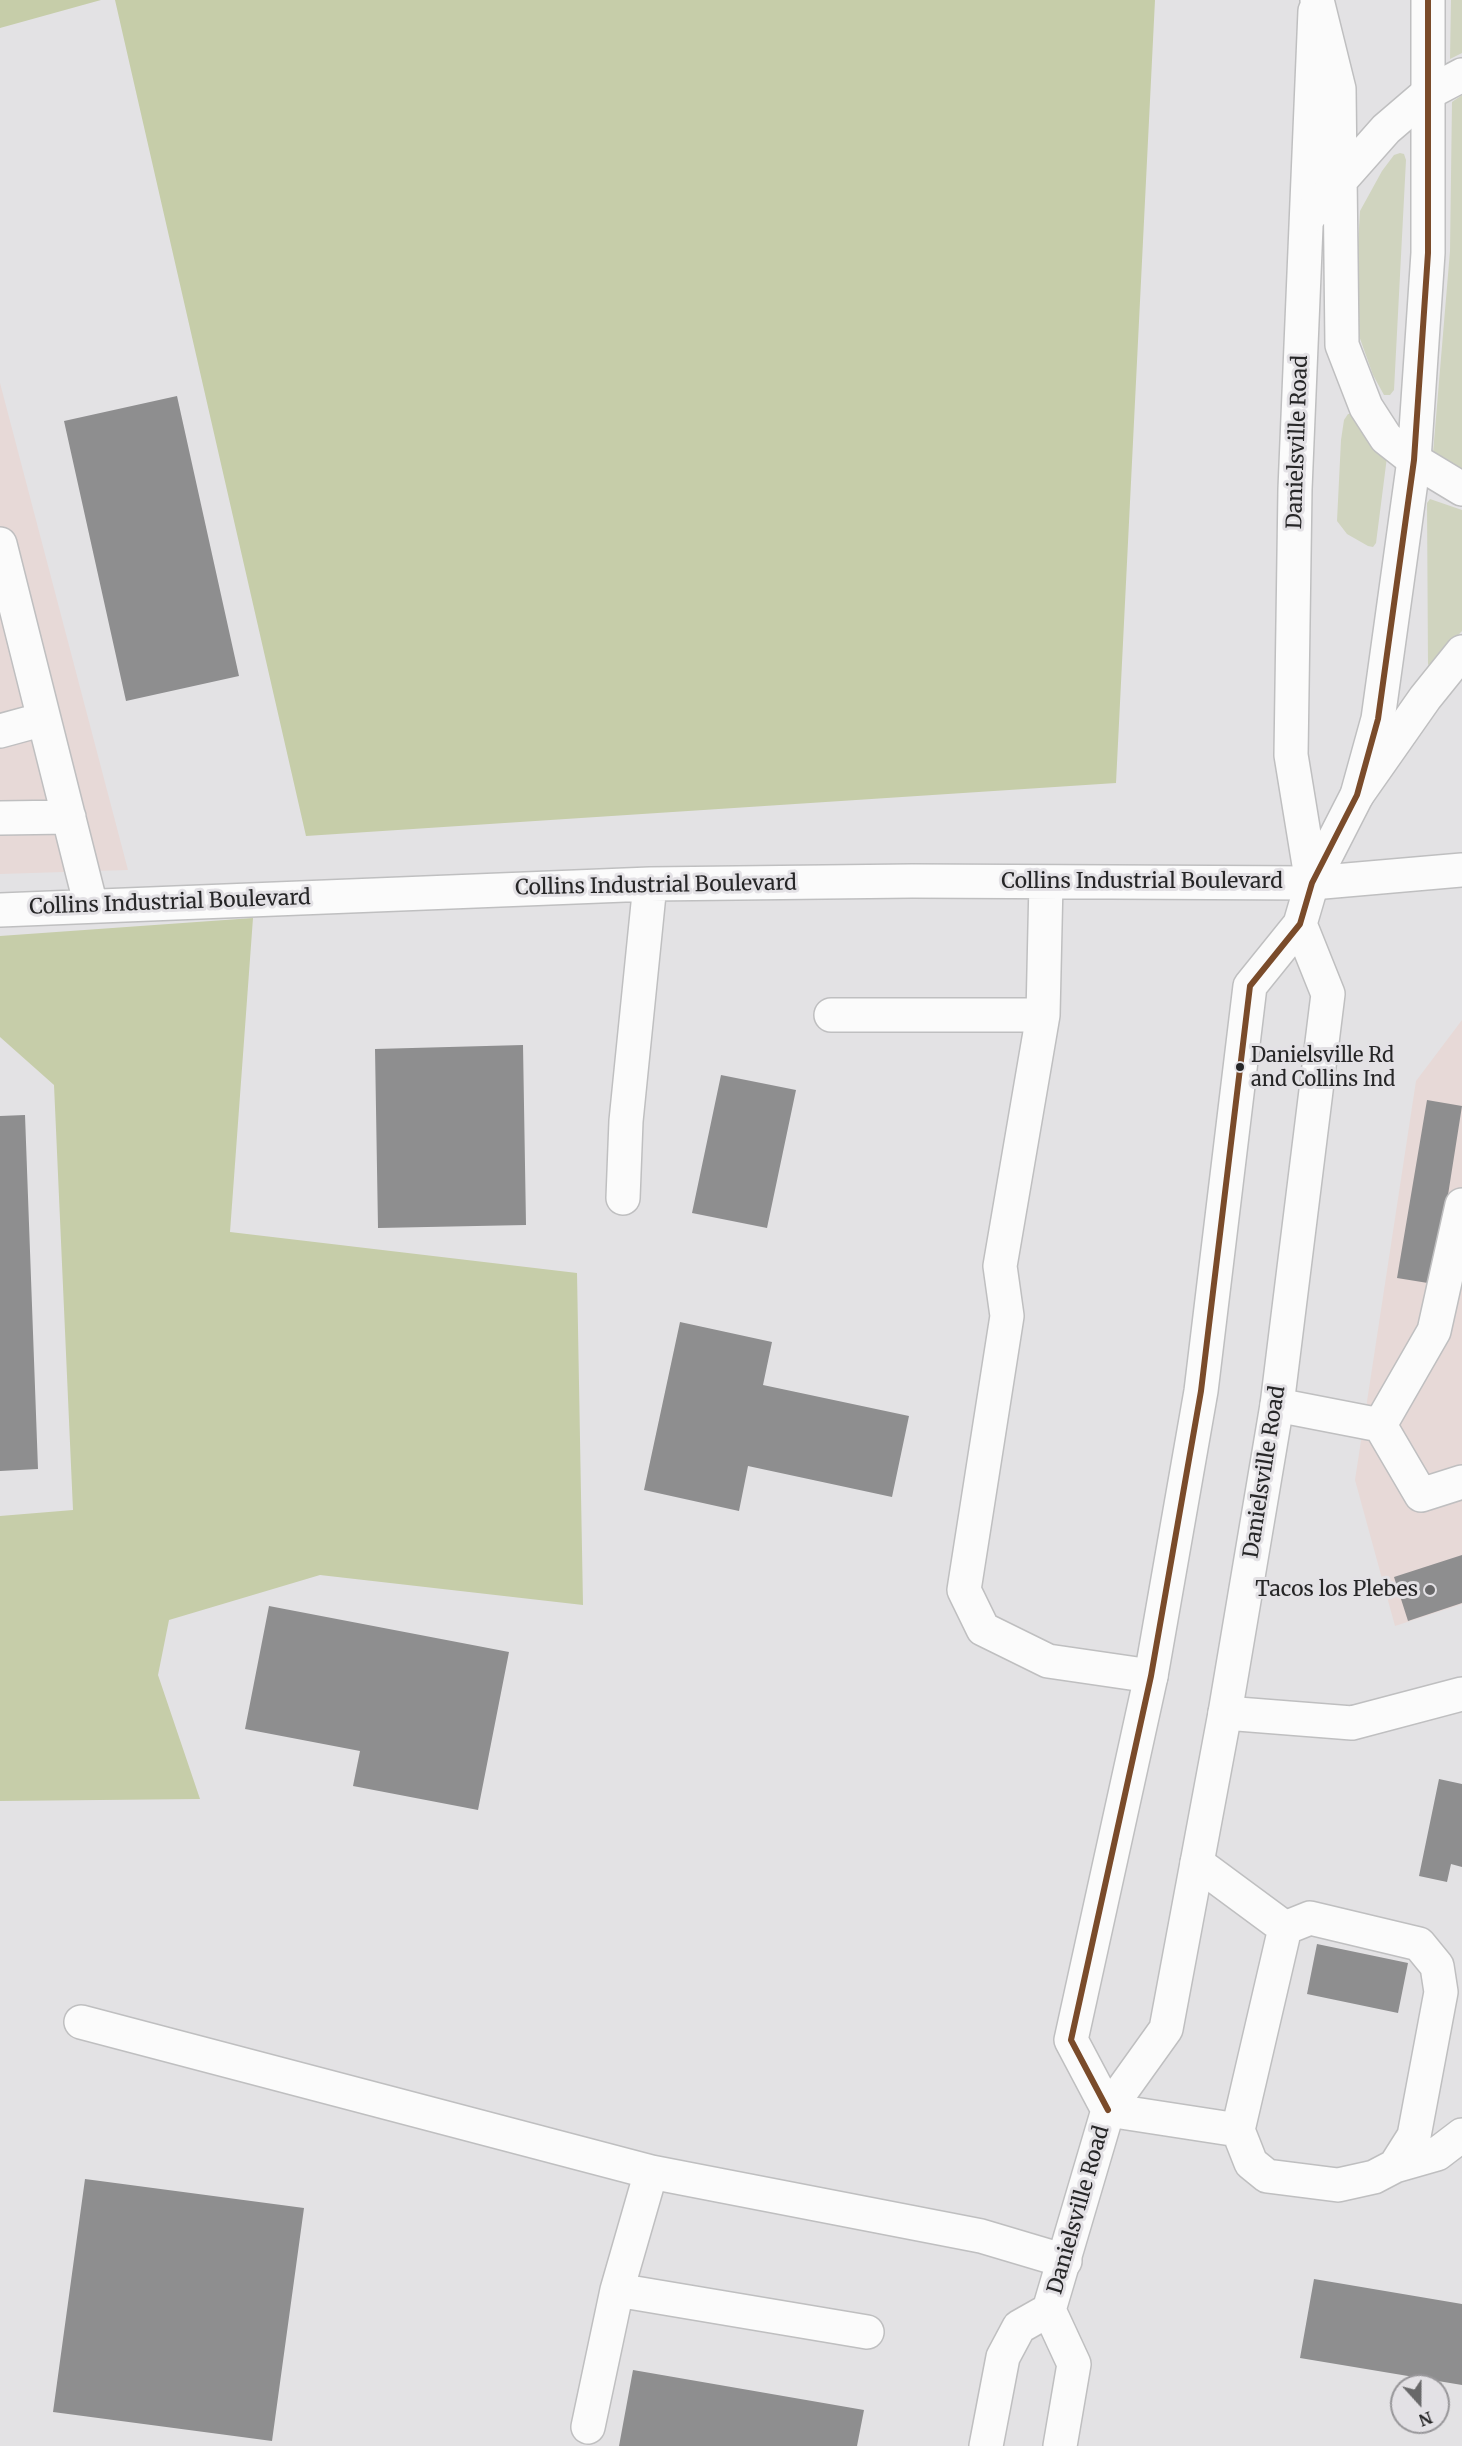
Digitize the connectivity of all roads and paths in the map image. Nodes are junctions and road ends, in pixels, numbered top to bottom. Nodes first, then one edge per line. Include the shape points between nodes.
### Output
1 (1316, 0) edge
2 (1428, 0) edge
3 (1462, 75) edge
4 (1428, 93) junction
5 (1339, 182) junction
6 (1308, 217) junction
7 (1414, 460) junction
8 (1462, 489) edge
9 (0, 544) edge
10 (11, 634) edge
11 (1462, 652) edge
12 (44, 719) junction
13 (0, 731) edge
14 (1358, 795) junction
15 (69, 817) junction
16 (0, 818) edge
17 (1462, 870) edge
18 (1046, 882) junction
19 (1312, 883) junction
20 (650, 884) junction
21 (91, 906) junction
22 (0, 910) edge
23 (1300, 924) junction
24 (831, 1015) dead end
25 (1043, 1015) junction
26 (622, 1198) dead end
27 (1462, 1205) edge
28 (1277, 1405) junction
29 (1380, 1425) junction
30 (1462, 1482) edge
31 (1151, 1676) junction
32 (1462, 1694) edge
33 (1225, 1713) junction
34 (1197, 1863) junction
35 (1285, 1928) junction
36 (81, 2022) dead end
37 (1108, 2110) junction
38 (1238, 2130) junction
39 (1462, 2134) edge
40 (1395, 2166) junction
41 (651, 2172) junction
42 (1065, 2260) junction
43 (617, 2290) junction
44 (1049, 2310) junction
45 (867, 2332) dead end
46 (588, 2427) dead end
47 (987, 2446) edge
48 (1060, 2446) edge

1 - 5 main road via 1339,89
1 - 6 main road, Danielsville Road
2 - 4 main road, Danielsville Road
3 - 4 main road
4 - 5 main road via 1386,129
4 - 7 main road, Danielsville Road via 1428,253
5 - 6 main road
5 - 7 main road via 1342,345 1366,408 1386,438
6 - 19 main road, Danielsville Road via 1295,489 1291,755
7 - 8 main road
7 - 14 main road, Danielsville Road via 1378,719
9 - 10 main road
10 - 12 main road
11 - 14 main road
12 - 13 main road
12 - 15 main road
14 - 19 main road, Danielsville Road
15 - 16 main road
15 - 21 main road
17 - 19 main road, Collins Industrial Boulevard
18 - 19 main road, Collins Industrial Boulevard
18 - 20 main road, Collins Industrial Boulevard
18 - 25 main road
19 - 23 main road, Danielsville Road
20 - 21 main road, Collins Industrial Boulevard
20 - 26 main road
21 - 22 main road, Collins Industrial Boulevard
23 - 28 main road, Danielsville Road via 1328,994
23 - 31 main road, Danielsville Road via 1250,986 1201,1391
24 - 25 main road
25 - 31 main road via 1000,1266 1007,1316 964,1590 983,1629 1048,1661
27 - 29 main road via 1434,1331
28 - 29 main road
28 - 33 main road, Danielsville Road
29 - 30 main road via 1421,1495
31 - 37 main road, Danielsville Road via 1071,2040
32 - 33 main road via 1352,1723
33 - 34 main road, Danielsville Road
34 - 35 main road
34 - 37 main road, Danielsville Road via 1166,2029
35 - 38 main road
35 - 40 main road via 1310,1918 1419,1944 1437,1966 1441,1992 1414,2136
36 - 41 main road
37 - 38 main road
37 - 42 main road, Danielsville Road
38 - 40 main road via 1251,2163 1267,2176 1338,2185 1374,2177
39 - 40 main road via 1437,2154
41 - 42 main road via 981,2236
41 - 43 main road
42 - 44 main road, Danielsville Road
43 - 45 main road
43 - 46 main road
44 - 47 main road, Danielsville Road via 1019,2327 1003,2357
44 - 48 main road, Danielsville Road via 1074,2364

